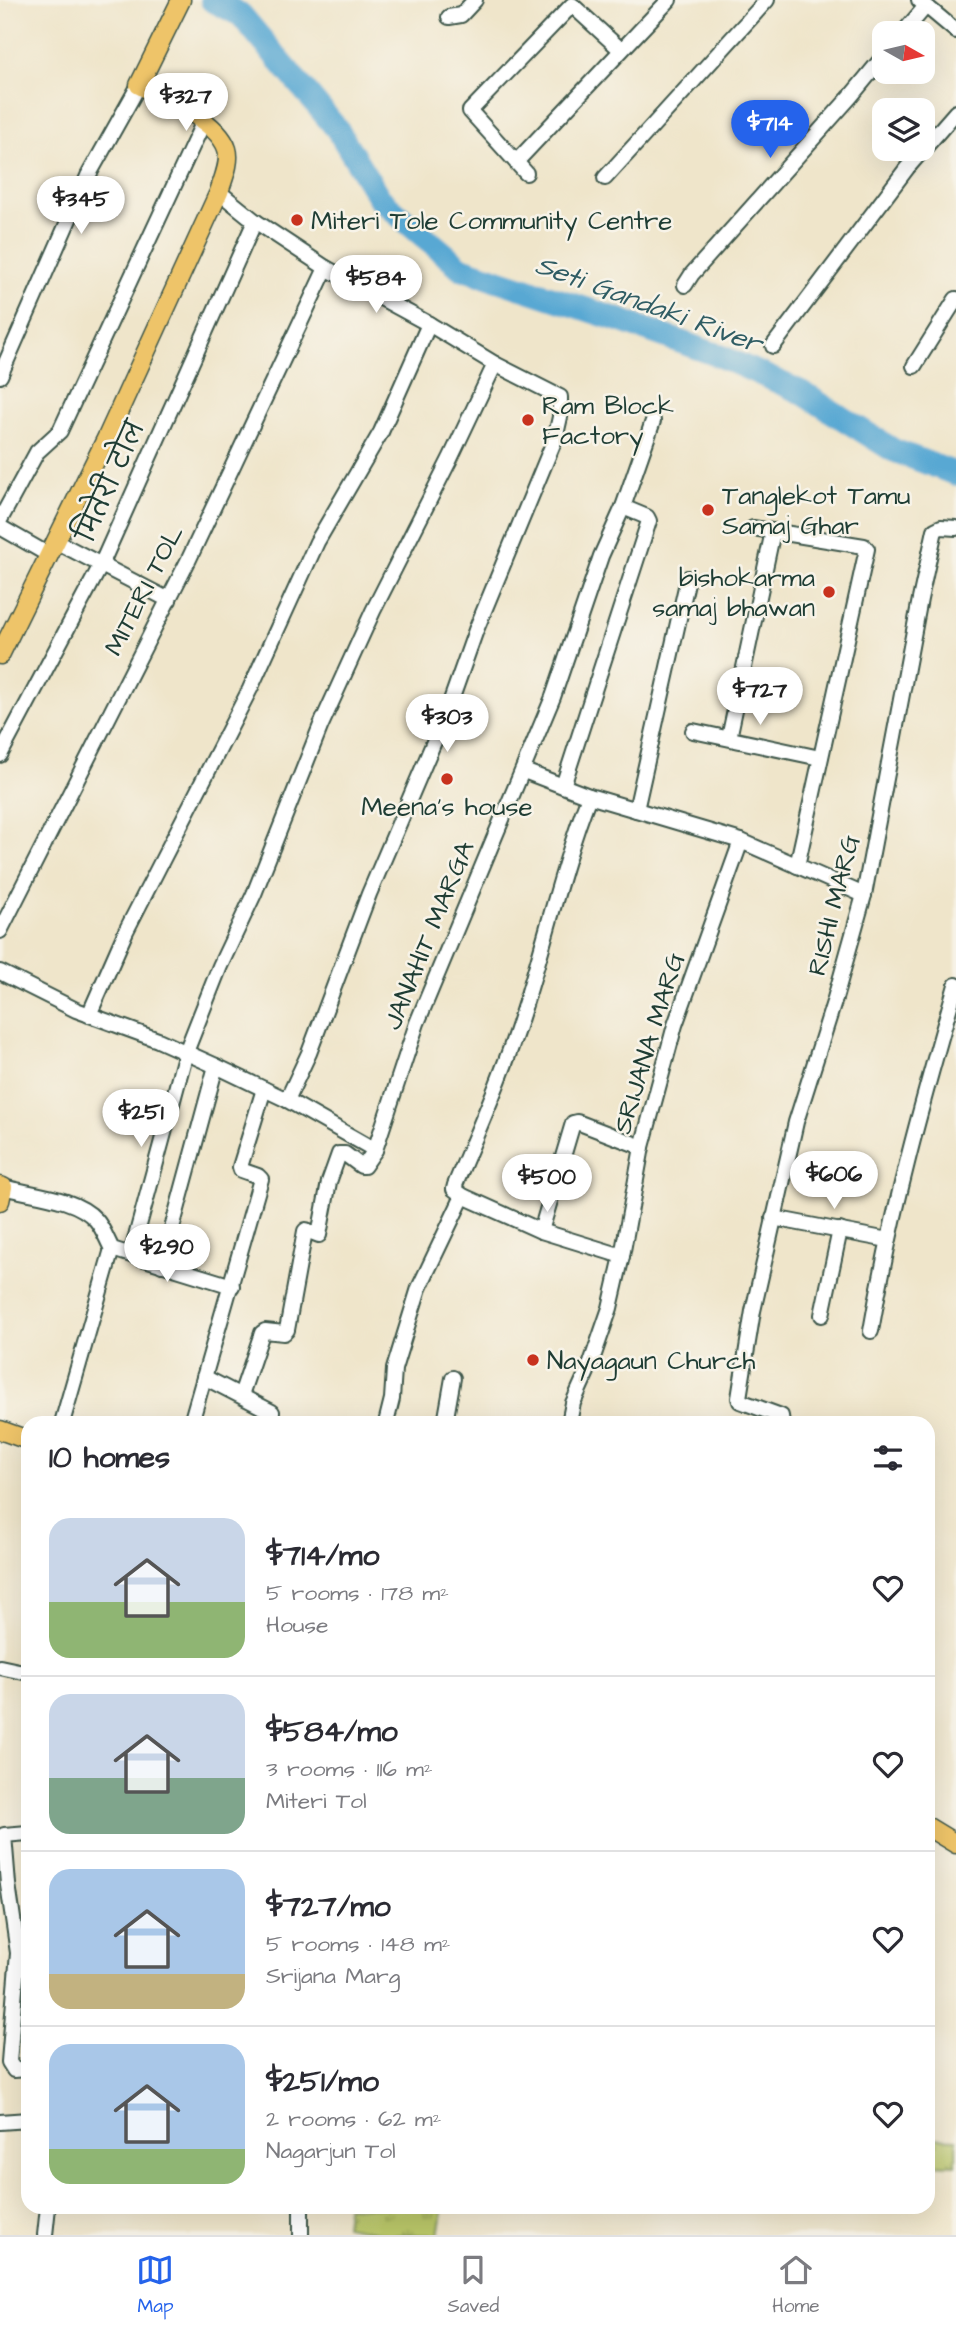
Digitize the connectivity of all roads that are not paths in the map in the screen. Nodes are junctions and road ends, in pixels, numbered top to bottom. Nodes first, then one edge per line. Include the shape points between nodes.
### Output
1 (475, 0) edge
2 (669, 0) edge
3 (767, 0) edge
4 (922, 3) edge
5 (177, 6) edge
6 (449, 17) dead end
7 (911, 21) edge
8 (956, 31) edge
9 (621, 50) junction
10 (872, 70) edge
11 (139, 85) junction
12 (956, 112) edge
13 (204, 121) junction
14 (605, 178) dead end
15 (219, 192) junction
16 (255, 221) junction
17 (326, 268) junction
18 (685, 285) dead end
19 (956, 299) edge
20 (429, 324) junction
21 (773, 346) dead end
22 (495, 364) junction
23 (914, 366) dead end
24 (0, 376) edge
25 (653, 421) dead end
26 (623, 507) junction
27 (0, 520) edge
28 (0, 527) edge
29 (753, 528) dead end
30 (956, 528) edge
31 (773, 531) junction
32 (53, 549) junction
33 (101, 565) junction
34 (688, 578) dead end
35 (169, 600) junction
36 (0, 655) edge
37 (693, 730) dead end
38 (729, 738) junction
39 (0, 755) edge
40 (820, 758) junction
41 (524, 771) junction
42 (563, 786) junction
43 (589, 796) junction
44 (636, 810) junction
45 (741, 841) junction
46 (797, 866) junction
47 (864, 895) junction
48 (0, 931) edge
49 (0, 972) edge
50 (956, 985) edge
51 (89, 1014) junction
52 (186, 1052) junction
53 (216, 1066) junction
54 (264, 1089) junction
55 (287, 1100) junction
56 (642, 1147) junction
57 (375, 1150) junction
58 (1, 1192) edge
59 (463, 1196) junction
60 (773, 1217) junction
61 (840, 1230) junction
62 (541, 1231) junction
63 (888, 1240) junction
64 (113, 1249) junction
65 (131, 1255) junction
66 (622, 1256) junction
67 (162, 1265) junction
68 (232, 1286) junction
69 (822, 1315) dead end
70 (871, 1331) dead end
71 (204, 1377) junction
72 (453, 1378) dead end
73 (241, 1395) junction
74 (272, 1412) dead end
75 (64, 1416) edge
76 (193, 1416) edge
77 (388, 1416) edge
78 (446, 1416) edge
79 (570, 1416) edge
80 (781, 1416) edge
81 (0, 1430) edge
82 (21, 1438) edge
83 (0, 1667) edge
84 (21, 1672) edge
85 (935, 1831) edge
86 (21, 1833) edge
87 (956, 1844) edge
88 (21, 2070) edge
89 (21, 2120) edge
90 (0, 2122) edge
91 (47, 2214) edge
92 (301, 2214) edge
93 (45, 2235) edge
94 (301, 2235) edge

1 - 6 street via 461,15
2 - 9 street
3 - 14 street
4 - 7 street
4 - 8 street
5 - 11 main road
9 - 9 street via 522,167 470,111 572,5
10 - 18 street
11 - 13 main road
11 - 24 street via 88,176
12 - 21 street via 906,168
13 - 15 main road, मितेरी टोल via 228,150
13 - 27 street via 60,431 37,452
15 - 16 street
15 - 32 main road, मितेरी टोल
16 - 17 street
16 - 33 street, मितेरी टोल
17 - 20 street
17 - 35 street, MITERI TOL
19 - 23 street
20 - 22 street
20 - 51 street via 381,432 317,542 250,689 126,931
22 - 52 street via 321,725
22 - 55 street via 560,397 555,439
25 - 26 street, JANAHIT MARGA
26 - 41 street, JANAHIT MARGA
26 - 42 street via 649,521
28 - 32 street
29 - 31 street
30 - 47 street, RISHI MARG via 935,530
31 - 38 street
31 - 40 street via 867,549
32 - 33 street
32 - 36 main road, मितेरी टोल
33 - 35 street
33 - 39 street, मितेरी टोल
34 - 44 street
35 - 48 street, MITERI TOL
37 - 38 street
38 - 40 street
40 - 46 street
41 - 42 street
41 - 57 street, JANAHIT MARGA via 417,1023
42 - 43 street
43 - 44 street
43 - 59 street via 504,1067 455,1185
44 - 45 street
45 - 46 street
45 - 56 street, SRIJANA MARG via 675,1025
46 - 47 street
47 - 60 street, RISHI MARG via 796,1122
49 - 51 street
50 - 63 street via 912,1136
51 - 52 street
52 - 53 street
52 - 65 street
53 - 54 street
53 - 67 street
54 - 55 street
54 - 68 street via 240,1167 261,1179
55 - 57 street
56 - 62 street via 573,1123
56 - 66 street, SRIJANA MARG
57 - 73 street via 364,1166 339,1154 328,1182 319,1235 305,1231 287,1330 262,1333
58 - 64 street via 51,1196 74,1206 95,1219
59 - 62 street
59 - 77 street via 419,1288 394,1368
60 - 61 street
60 - 80 street, RISHI MARG via 738,1398
61 - 63 street
61 - 69 street
62 - 66 street
63 - 70 street
64 - 65 street
64 - 75 street
65 - 67 street
66 - 79 street, SRIJANA MARG via 610,1308
67 - 68 street
68 - 71 street
71 - 73 street
71 - 76 street
72 - 78 street
73 - 74 street
81 - 82 main road
83 - 84 street
85 - 87 main road
86 - 88 street via 4,1835 19,1964 9,2062 14,2070
89 - 90 street
91 - 93 street
92 - 94 street

